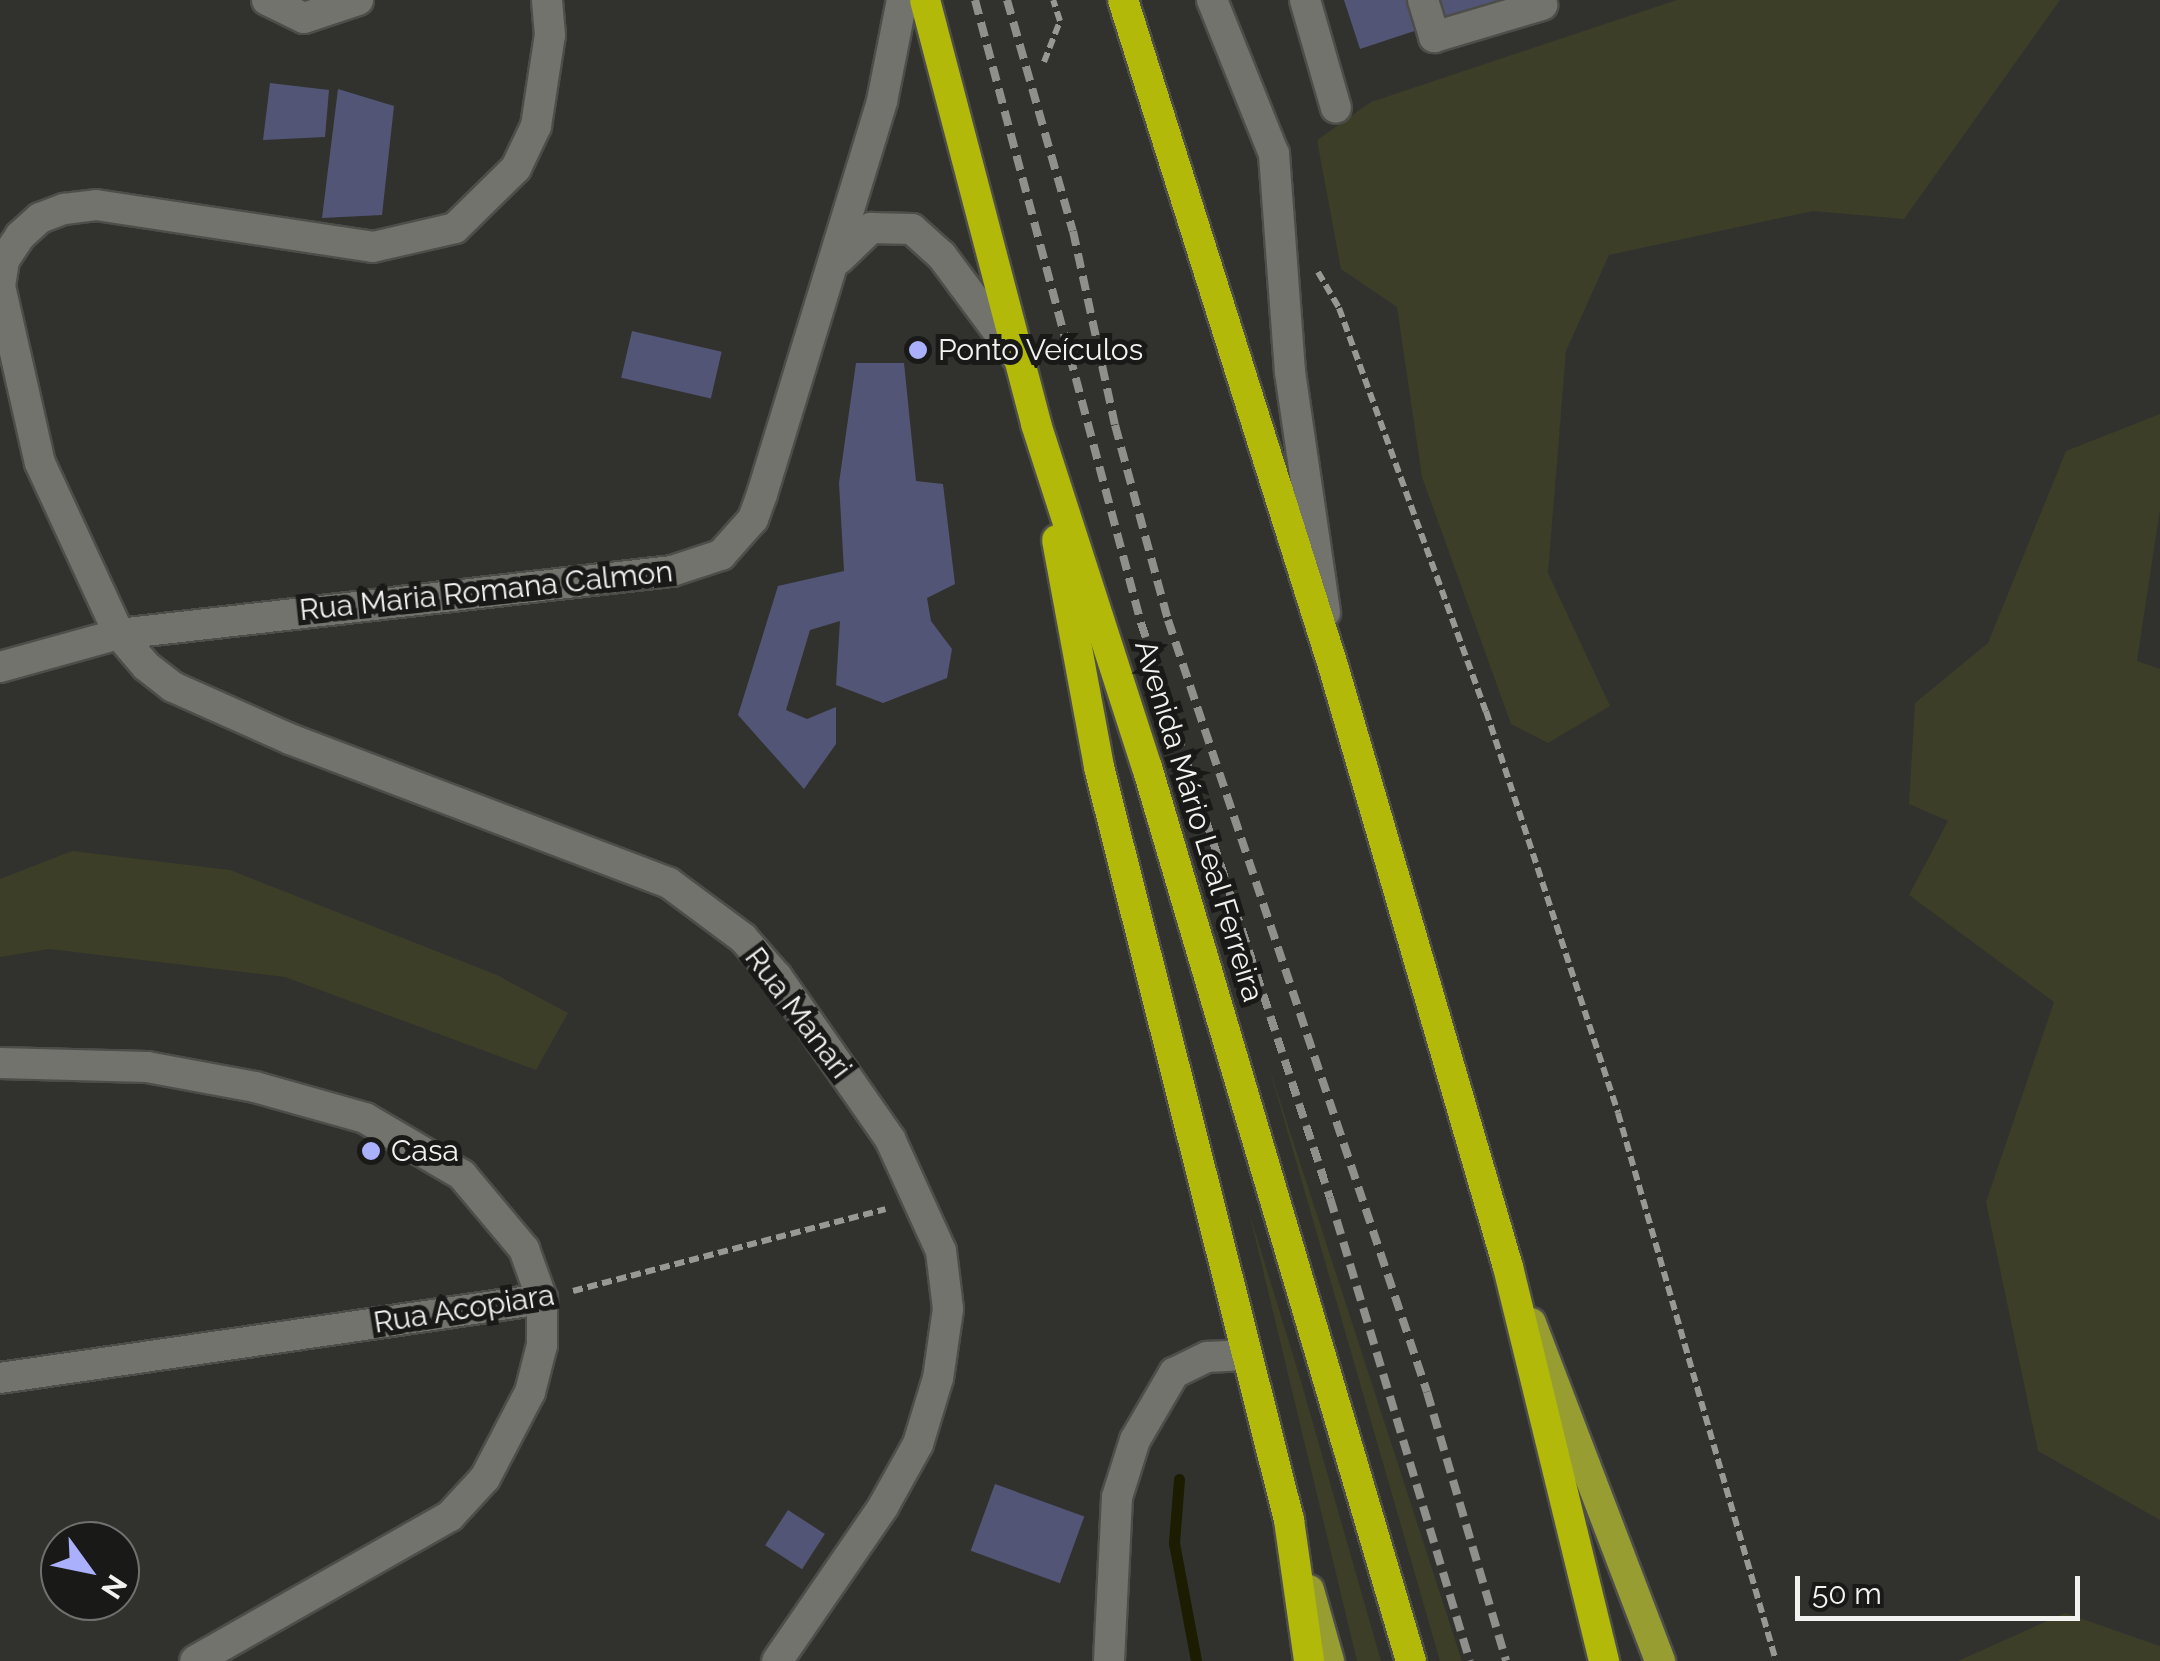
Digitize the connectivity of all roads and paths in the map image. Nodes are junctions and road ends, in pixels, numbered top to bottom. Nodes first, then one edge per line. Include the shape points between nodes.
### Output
1 (267, 0) edge
2 (358, 0) edge
3 (547, 0) edge
4 (902, 0) edge
5 (925, 0) edge
6 (1053, 0) edge
7 (1124, 0) edge
8 (1305, 0) edge
9 (1423, 0) edge
10 (1220, 2) edge
11 (1542, 5) dead end
12 (1044, 62) dead end
13 (1336, 108) dead end
14 (1314, 264) dead end
15 (834, 266) junction
16 (0, 286) edge
17 (1018, 357) junction
18 (1036, 424) junction
19 (119, 634) junction
20 (0, 667) edge
21 (1334, 669) junction
22 (0, 1064) edge
23 (920, 1200) junction
24 (1508, 1267) junction
25 (542, 1299) junction
26 (1245, 1355) junction
27 (0, 1378) edge
28 (1289, 1520) junction
29 (195, 1661) edge
30 (777, 1661) edge
31 (1109, 1661) edge
32 (1310, 1661) edge
33 (1329, 1661) edge
34 (1411, 1661) edge
35 (1604, 1661) edge
36 (1660, 1661) edge
37 (1776, 1661) edge

1 - 2 street via 304,18
3 - 16 street via 550,35 536,126 516,168 455,228 373,247 330,245 80,207 40,218 20,236 4,260
4 - 15 street, Rua Maria Romana Calmon via 882,101
5 - 17 highway, Avenida Mário Leal Ferreira
6 - 12 path via 1060,21
7 - 21 highway
8 - 13 street
9 - 11 street via 1434,37
10 - 21 street via 1274,154 1290,372
14 - 37 path via 1340,308 1486,712 1618,1113
15 - 17 street, Rua Maria Romana Calmon via 871,228 912,229 935,248
15 - 19 street, Rua Maria Romana Calmon via 752,519 721,554 672,571
16 - 19 street via 40,463
17 - 18 highway, Avenida Mário Leal Ferreira
18 - 26 highway via 1099,767
18 - 34 highway, Avenida Mário Leal Ferreira via 1170,840
19 - 20 street, Rua Maria Romana Calmon
19 - 23 street, Rua Manari via 174,687 290,739 611,859 706,908 777,977 890,1139
21 - 24 highway
22 - 25 street via 147,1067 255,1087 365,1118 462,1174 524,1249
23 - 25 path, Rua Acopiara
23 - 30 street, Rua Manari via 941,1250 948,1309 938,1378 918,1444
24 - 35 highway
24 - 36 main road
25 - 27 street, Rua Acopiara
25 - 29 street via 542,1345 530,1392 484,1478 450,1516
26 - 28 highway
26 - 31 street via 1207,1357 1174,1373 1135,1440 1117,1498
28 - 32 highway
28 - 33 main road

